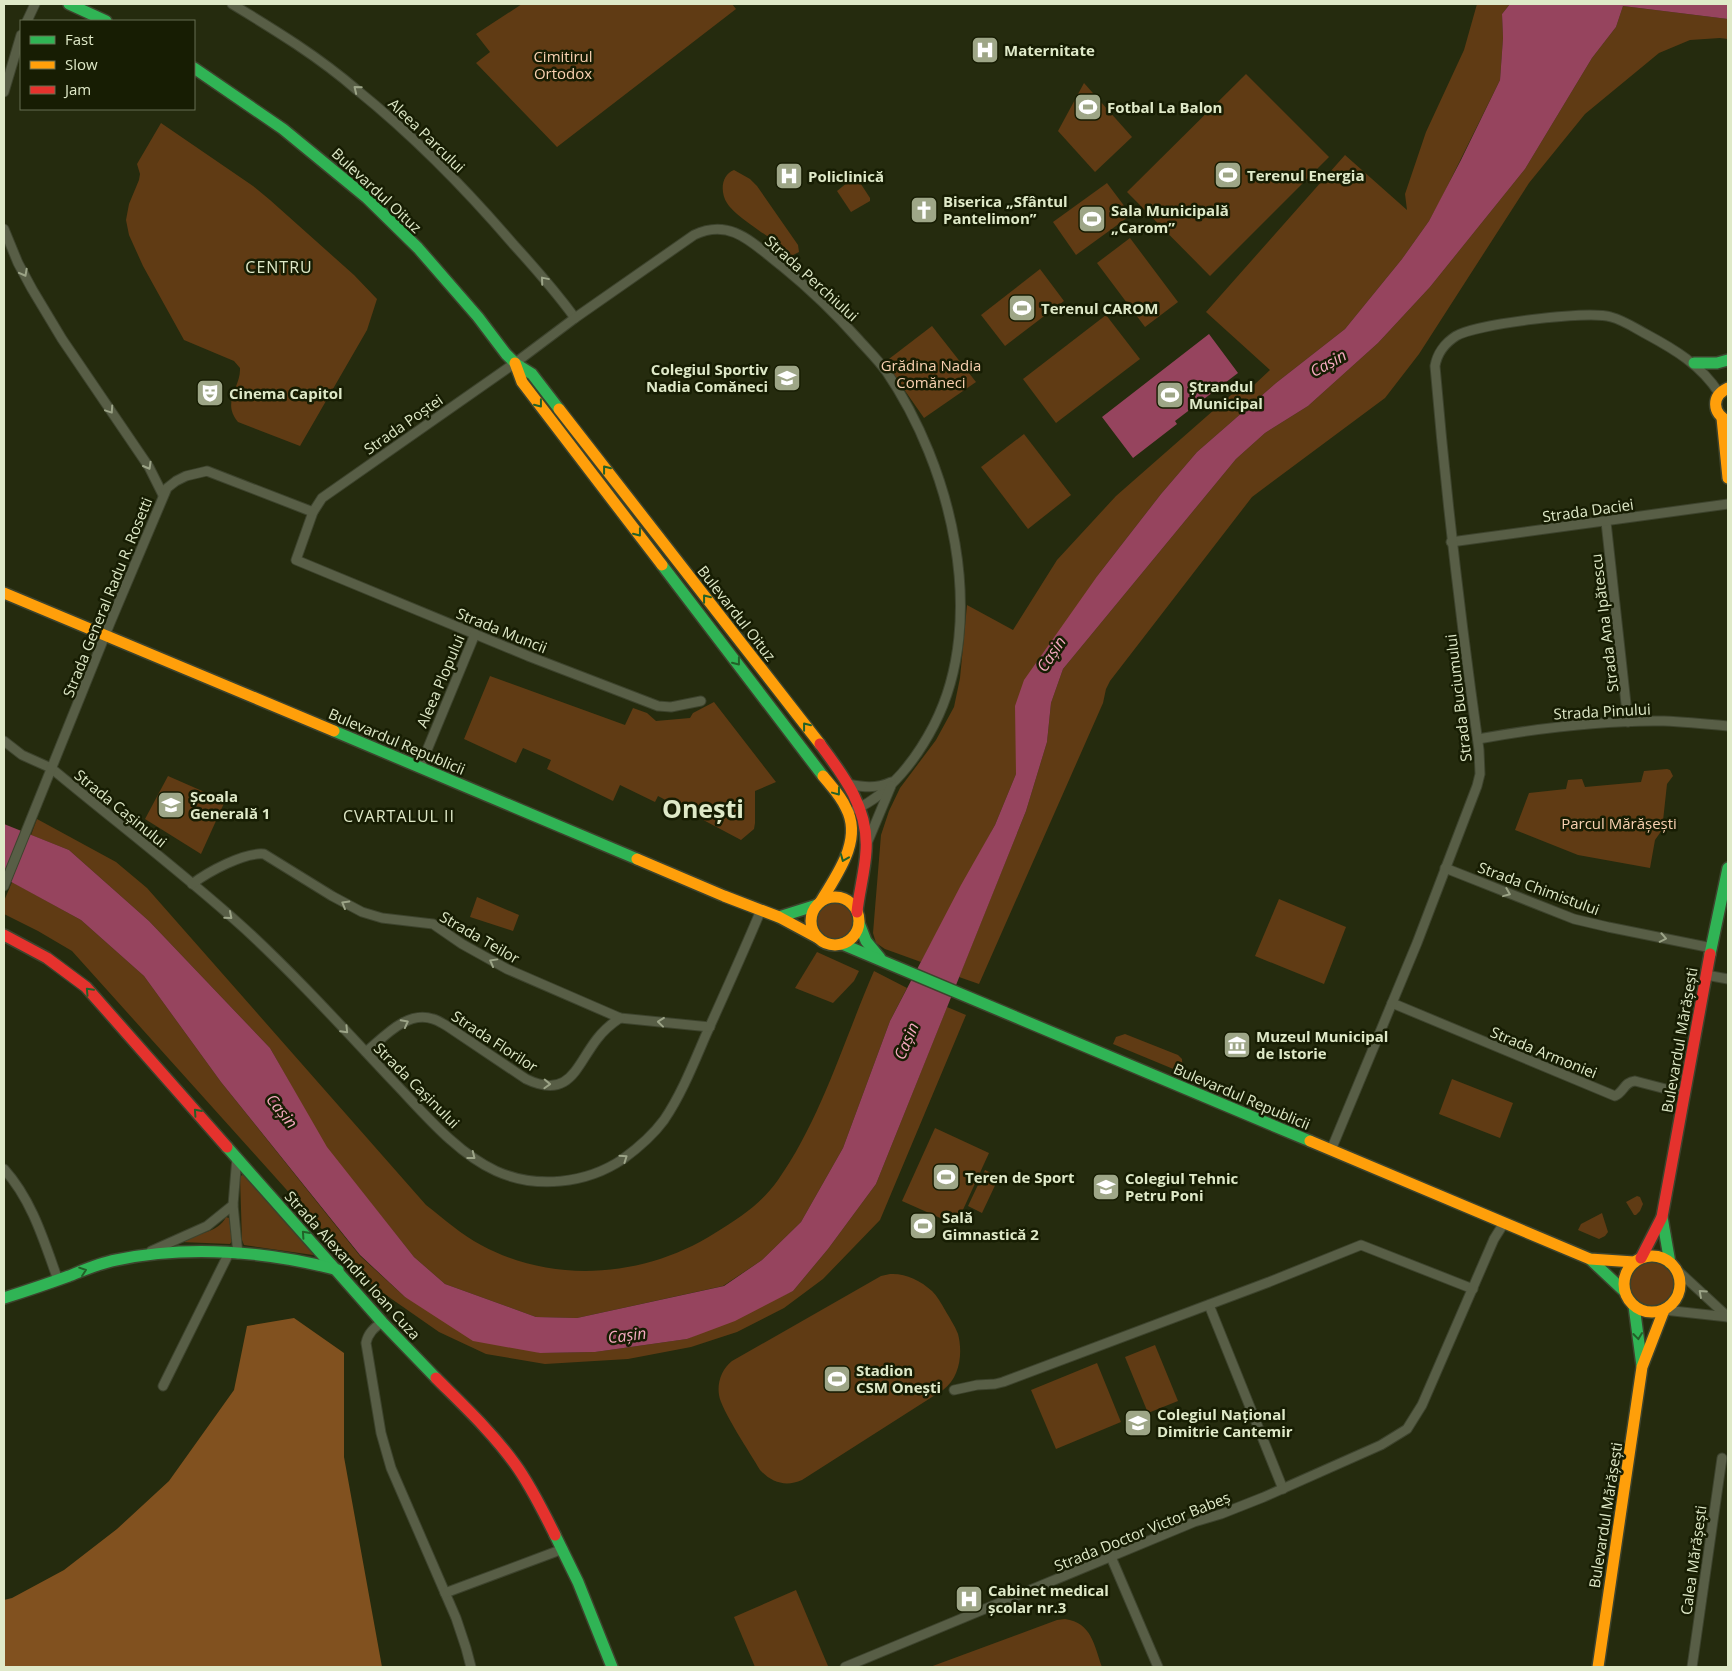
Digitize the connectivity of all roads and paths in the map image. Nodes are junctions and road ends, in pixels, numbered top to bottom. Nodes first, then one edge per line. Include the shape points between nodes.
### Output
1 (35, 4) edge
2 (69, 4) edge
3 (232, 4) edge
4 (27, 20) edge
5 (104, 20) edge
6 (20, 38) edge
7 (195, 69) edge
8 (4, 92) edge
9 (4, 229) edge
10 (575, 318) junction
11 (1728, 360) edge
12 (515, 363) junction
13 (1694, 363) junction
14 (1725, 388) edge
15 (1725, 419) edge
16 (1728, 478) edge
17 (163, 495) junction
18 (1728, 504) edge
19 (313, 512) junction
20 (1606, 522) junction
21 (1451, 542) junction
22 (296, 560) joint
23 (4, 593) edge
24 (718, 613) junction
25 (706, 622) junction
26 (475, 634) junction
27 (105, 636) junction
28 (701, 701) dead end
29 (1628, 722) junction
30 (1728, 726) edge
31 (1478, 739) junction
32 (4, 741) edge
33 (835, 765) junction
34 (420, 767) junction
35 (52, 768) junction
36 (822, 773) junction
37 (893, 781) junction
38 (848, 784) junction
39 (860, 807) junction
40 (849, 812) junction
41 (866, 850) junction
42 (1446, 868) junction
43 (1728, 868) edge
44 (192, 884) junction
45 (4, 886) edge
46 (819, 903) junction
47 (761, 910) junction
48 (779, 917) junction
49 (858, 918) junction
50 (4, 935) edge
51 (818, 938) junction
52 (842, 944) junction
53 (1712, 948) junction
54 (882, 961) junction
55 (1706, 975) junction
56 (1728, 979) edge
57 (1392, 1003) junction
58 (620, 1018) junction
59 (710, 1027) junction
60 (366, 1052) junction
61 (1685, 1094) junction
62 (1331, 1150) junction
63 (237, 1157) junction
64 (4, 1169) edge
65 (232, 1205) junction
66 (1662, 1217) junction
67 (1504, 1222) junction
68 (233, 1253) junction
69 (140, 1256) junction
70 (1590, 1259) junction
71 (1637, 1260) junction
72 (1673, 1266) junction
73 (338, 1270) junction
74 (58, 1280) junction
75 (1473, 1289) junction
76 (1624, 1291) junction
77 (4, 1298) edge
78 (1209, 1305) junction
79 (1634, 1306) junction
80 (1664, 1310) junction
81 (1728, 1317) edge
82 (382, 1322) junction
83 (1642, 1367) junction
84 (163, 1386) dead end
85 (954, 1390) dead end
86 (1722, 1458) dead end
87 (1283, 1489) junction
88 (563, 1549) junction
89 (1111, 1557) junction
90 (445, 1593) junction
91 (471, 1667) edge
92 (612, 1667) edge
93 (845, 1667) edge
94 (1158, 1667) edge
95 (1598, 1667) edge
96 (1692, 1667) edge

1 - 4 street
2 - 5 main road
10 -> 3 street, Aleea Parcului via 484,210 380,109 310,53
6 - 8 street
7 - 12 main road, Bulevardul Oituz via 319,157 383,214 449,284
9 -> 17 street, Strada General Radu R. Rosetti via 32,289 149,467
10 - 12 street, Strada Perchiului
10 - 37 street, Strada Perchiului via 694,235 720,228 746,239 806,287 834,312 885,370 914,420 935,468 958,562 962,608 956,662 942,710 922,747
11 - 13 main road
12 - 19 street, Strada Poștei via 328,493
24 -> 12 main road, Bulevardul Oituz via 532,374
12 -> 25 main road, Bulevardul Oituz via 522,382
13 - 14 street
13 - 21 street, Strada Buciumului via 1609,316 1567,316 1472,330 1458,335 1446,344 1435,366
14 - 15 main road via 1716,397 1715,406
15 - 16 main road
17 - 19 street via 171,484 181,478 207,471
17 - 27 street, Strada General Radu R. Rosetti
18 - 20 street, Strada Daciei
19 - 22 street, Strada Poștei
20 - 21 street, Strada Daciei
20 - 29 street, Strada Ana Ipătescu
21 - 31 street, Strada Buciumului
22 - 26 street, Strada Muncii
23 - 27 main road, Bulevardul Republicii
24 - 25 street, Bulevardul Oituz
33 -> 24 main road, Bulevardul Oituz
25 -> 36 main road, Bulevardul Oituz
26 - 28 street, Strada Muncii via 658,706
26 - 34 street, Aleea Plopului
27 - 34 main road, Bulevardul Republicii
27 - 35 street, Strada General Radu R. Rosetti
29 - 30 street, Strada Pinului
29 - 31 street, Strada Pinului via 1536,729
31 - 42 street, Strada Buciumului via 1478,780
32 - 35 street, Strada Cașinului via 22,755
33 - 36 main road via 831,772
33 - 38 main road, Bulevardul Oituz
34 - 47 main road, Bulevardul Republicii
35 - 44 street, Strada Cașinului
35 - 45 street, Strada General Radu R. Rosetti
36 -> 40 main road, Bulevardul Oituz
37 - 38 street via 876,787
37 - 39 street, Strada Perchiului
37 - 41 street, Strada Perchiului
38 - 39 main road, Bulevardul Oituz
39 - 40 street, Strada Perchiului
39 - 41 main road, Bulevardul Oituz
40 -> 46 main road, Bulevardul Oituz via 852,826 848,849
41 - 49 main road, Bulevardul Oituz
42 -> 53 street, Strada Chimistului via 1569,918
42 - 57 street, Strada Buciumului
43 - 53 main road, Bulevardul Mărășești
58 -> 44 street, Strada Teilor via 507,969 434,924 382,918 358,910 264,854 228,864
44 -> 60 street, Strada Cașinului via 245,929
46 - 48 main road
46 - 49 main road via 839,897 850,902
46 - 51 main road via 811,915 812,928
47 - 48 main road, Bulevardul Republicii
47 - 59 street, Strada Cașinului
48 - 51 main road, Bulevardul Republicii
49 - 52 main road via 857,929
49 - 54 main road, Bulevardul Republicii via 866,941
63 -> 50 main road, Strada Alexandru Ioan Cuza via 86,987 46,957
51 - 52 main road via 829,944
52 - 54 main road, Bulevardul Republicii
53 - 55 main road, Bulevardul Mărășești
54 - 62 main road, Bulevardul Republicii
55 - 56 street
55 - 61 main road, Bulevardul Mărășești
57 - 61 street, Strada Armoniei via 1615,1096 1635,1081
57 - 62 street, Strada Buciumului
59 -> 58 street, Strada Teilor
60 -> 58 street, Strada Florilor via 402,1023 426,1017 447,1026 526,1079 553,1085 573,1075 598,1037
60 -> 59 street, Strada Cașinului via 428,1118 480,1162 514,1178 553,1182 580,1177 612,1165 651,1135 667,1115
61 - 66 main road, Bulevardul Mărășești
62 - 67 main road, Bulevardul Republicii
63 - 65 street
73 -> 63 main road, Strada Alexandru Ioan Cuza
64 - 74 street via 20,1189
65 - 68 street
65 - 69 street via 207,1226
66 - 71 main road, Bulevardul Mărășești
66 - 72 main road, Bulevardul Mărășești
67 - 70 main road, Bulevardul Republicii
67 - 75 street, Strada Doctor Victor Babeș
68 - 69 main road
68 - 73 main road via 306,1261
68 - 84 street
74 -> 69 main road via 114,1260
70 - 71 main road
70 - 76 main road
71 - 72 main road via 1656,1256
71 - 76 main road via 1625,1275
72 - 80 main road via 1680,1285 1671,1305
81 -> 72 street
73 - 82 main road, Strada Alexandru Ioan Cuza
74 - 77 main road
75 - 78 street via 1363,1245
75 - 87 street, Strada Doctor Victor Babeș via 1422,1404 1407,1429 1381,1445
76 - 79 main road
78 - 85 street via 1003,1382
78 - 87 street
79 - 80 main road via 1650,1312
79 -> 83 main road, Bulevardul Mărășești
80 - 81 street
80 - 83 main road, Bulevardul Mărășești
82 - 88 main road, Strada Alexandru Ioan Cuza via 502,1448 530,1488
82 - 90 street via 367,1337 366,1343 383,1441 400,1492
83 - 95 main road, Bulevardul Mărășești
86 - 96 street, Calea Mărășești
87 - 89 street, Strada Doctor Victor Babeș
88 - 90 street
88 - 92 main road, Strada Alexandru Ioan Cuza
89 - 93 street, Strada Doctor Victor Babeș
89 - 94 street
90 - 91 street via 463,1636

